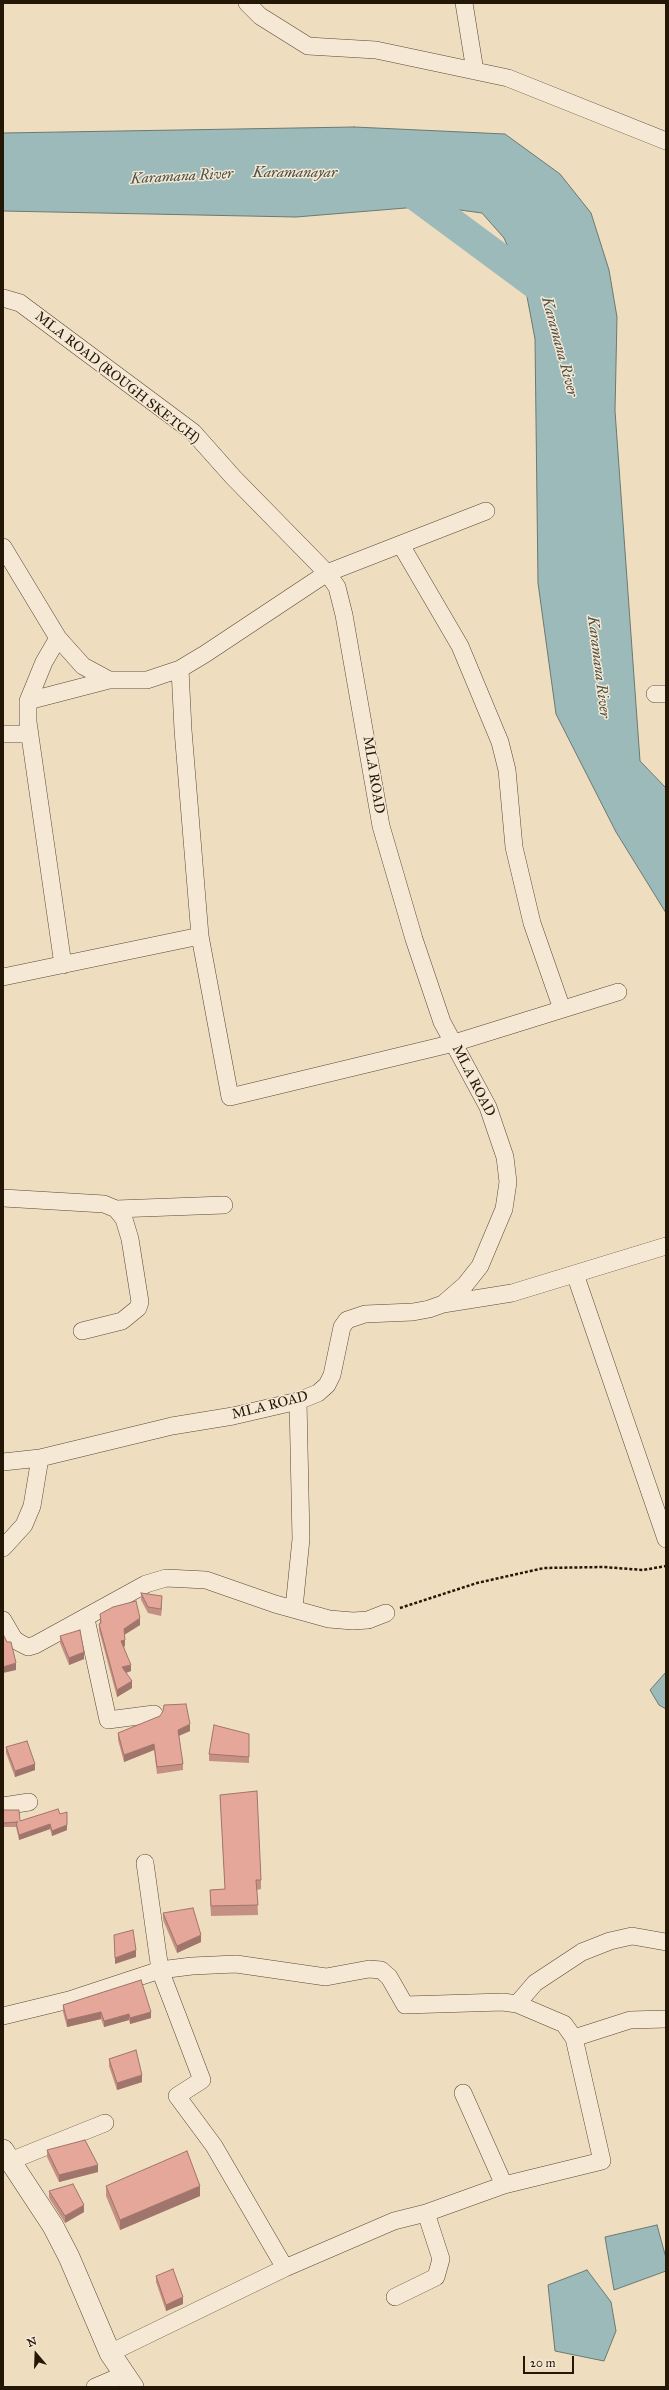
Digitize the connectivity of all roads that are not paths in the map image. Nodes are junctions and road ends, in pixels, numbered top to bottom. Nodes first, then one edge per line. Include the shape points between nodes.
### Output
1 (247, 3) edge
2 (464, 3) edge
3 (475, 71) junction
4 (666, 142) edge
5 (3, 298) edge
6 (486, 511) dead end
7 (274, 518) joint
8 (401, 545) junction
9 (3, 547) edge
10 (327, 573) junction
11 (58, 638) junction
12 (180, 669) junction
13 (109, 680) junction
14 (28, 701) junction
15 (3, 734) edge
16 (30, 734) junction
17 (200, 936) junction
18 (62, 966) junction
19 (3, 977) edge
20 (618, 992) dead end
21 (562, 1010) junction
22 (454, 1043) junction
23 (3, 1198) edge
24 (224, 1205) dead end
25 (116, 1209) junction
26 (666, 1246) edge
27 (575, 1274) junction
28 (443, 1304) junction
29 (82, 1331) dead end
30 (298, 1401) junction
31 (40, 1458) junction
32 (3, 1462) edge
33 (666, 1539) edge
34 (3, 1548) edge
35 (294, 1608) junction
36 (386, 1613) road end
37 (86, 1619) junction
38 (3, 1620) edge
39 (154, 1714) dead end
40 (29, 1802) dead end
41 (3, 1806) edge
42 (145, 1862) dead end
43 (666, 1942) edge
44 (160, 1970) junction
45 (517, 2004) junction
46 (3, 2016) edge
47 (666, 2019) edge
48 (574, 2038) junction
49 (462, 2093) dead end
50 (105, 2123) dead end
51 (7, 2156) edge
52 (504, 2186) junction
53 (426, 2213) junction
54 (285, 2268) junction
55 (395, 2297) dead end
56 (110, 2353) junction
57 (128, 2381) edge
58 (95, 2387) edge

1 - 3 street via 260,16 308,46 376,50
2 - 3 street
3 - 4 street via 508,78
5 - 7 street, MLA ROAD (ROUGH SKETCH) via 20,303 193,432
6 - 8 street
7 - 10 street, MLA ROAD
8 - 10 street
8 - 21 street via 460,646 500,742 507,770 518,863 532,923
9 - 11 street
10 - 12 street
10 - 22 street, MLA ROAD via 337,587 344,615 381,826 414,939 442,1022
11 - 13 street via 83,666
11 - 14 street via 44,662
12 - 13 street via 147,680
12 - 17 street via 182,730
13 - 14 street
14 - 16 street
15 - 16 street
16 - 18 street
17 - 18 street
17 - 22 street via 230,1097
18 - 19 street
20 - 21 street
21 - 22 street
22 - 28 street, MLA ROAD via 488,1107 505,1157 508,1182 504,1209 480,1266 465,1285
23 - 25 street via 104,1204
24 - 25 street
25 - 29 street via 124,1219 130,1239 140,1302 128,1318
26 - 27 street
27 - 28 street via 512,1293
27 - 33 street
28 - 30 street, MLA ROAD via 413,1312 365,1314 347,1320 342,1327 332,1375 327,1386 318,1393
30 - 31 street, MLA ROAD via 233,1416 172,1426
30 - 35 street via 301,1539
31 - 32 street, MLA ROAD
31 - 34 street via 32,1506 24,1525
35 - 36 street via 306,1614 353,1621 368,1620
35 - 37 street via 206,1580 166,1578 146,1584
37 - 38 street via 28,1647 14,1638
37 - 39 street via 108,1720
40 - 41 street
42 - 44 street
43 - 45 street via 632,1936 582,1952 535,1983
44 - 45 street via 236,1964 326,1977 369,1969 381,1970 389,1977 405,2005 503,2002
44 - 46 street via 69,2000
44 - 54 street via 202,2080 176,2096 214,2146
45 - 48 street via 564,2024
47 - 48 street via 630,2020
48 - 52 street via 602,2161
49 - 52 street
50 - 51 street
51 - 56 street via 57,2232
52 - 53 street
53 - 54 street via 394,2221
53 - 55 street via 441,2259 436,2277
54 - 56 street
56 - 57 street
57 - 58 street

